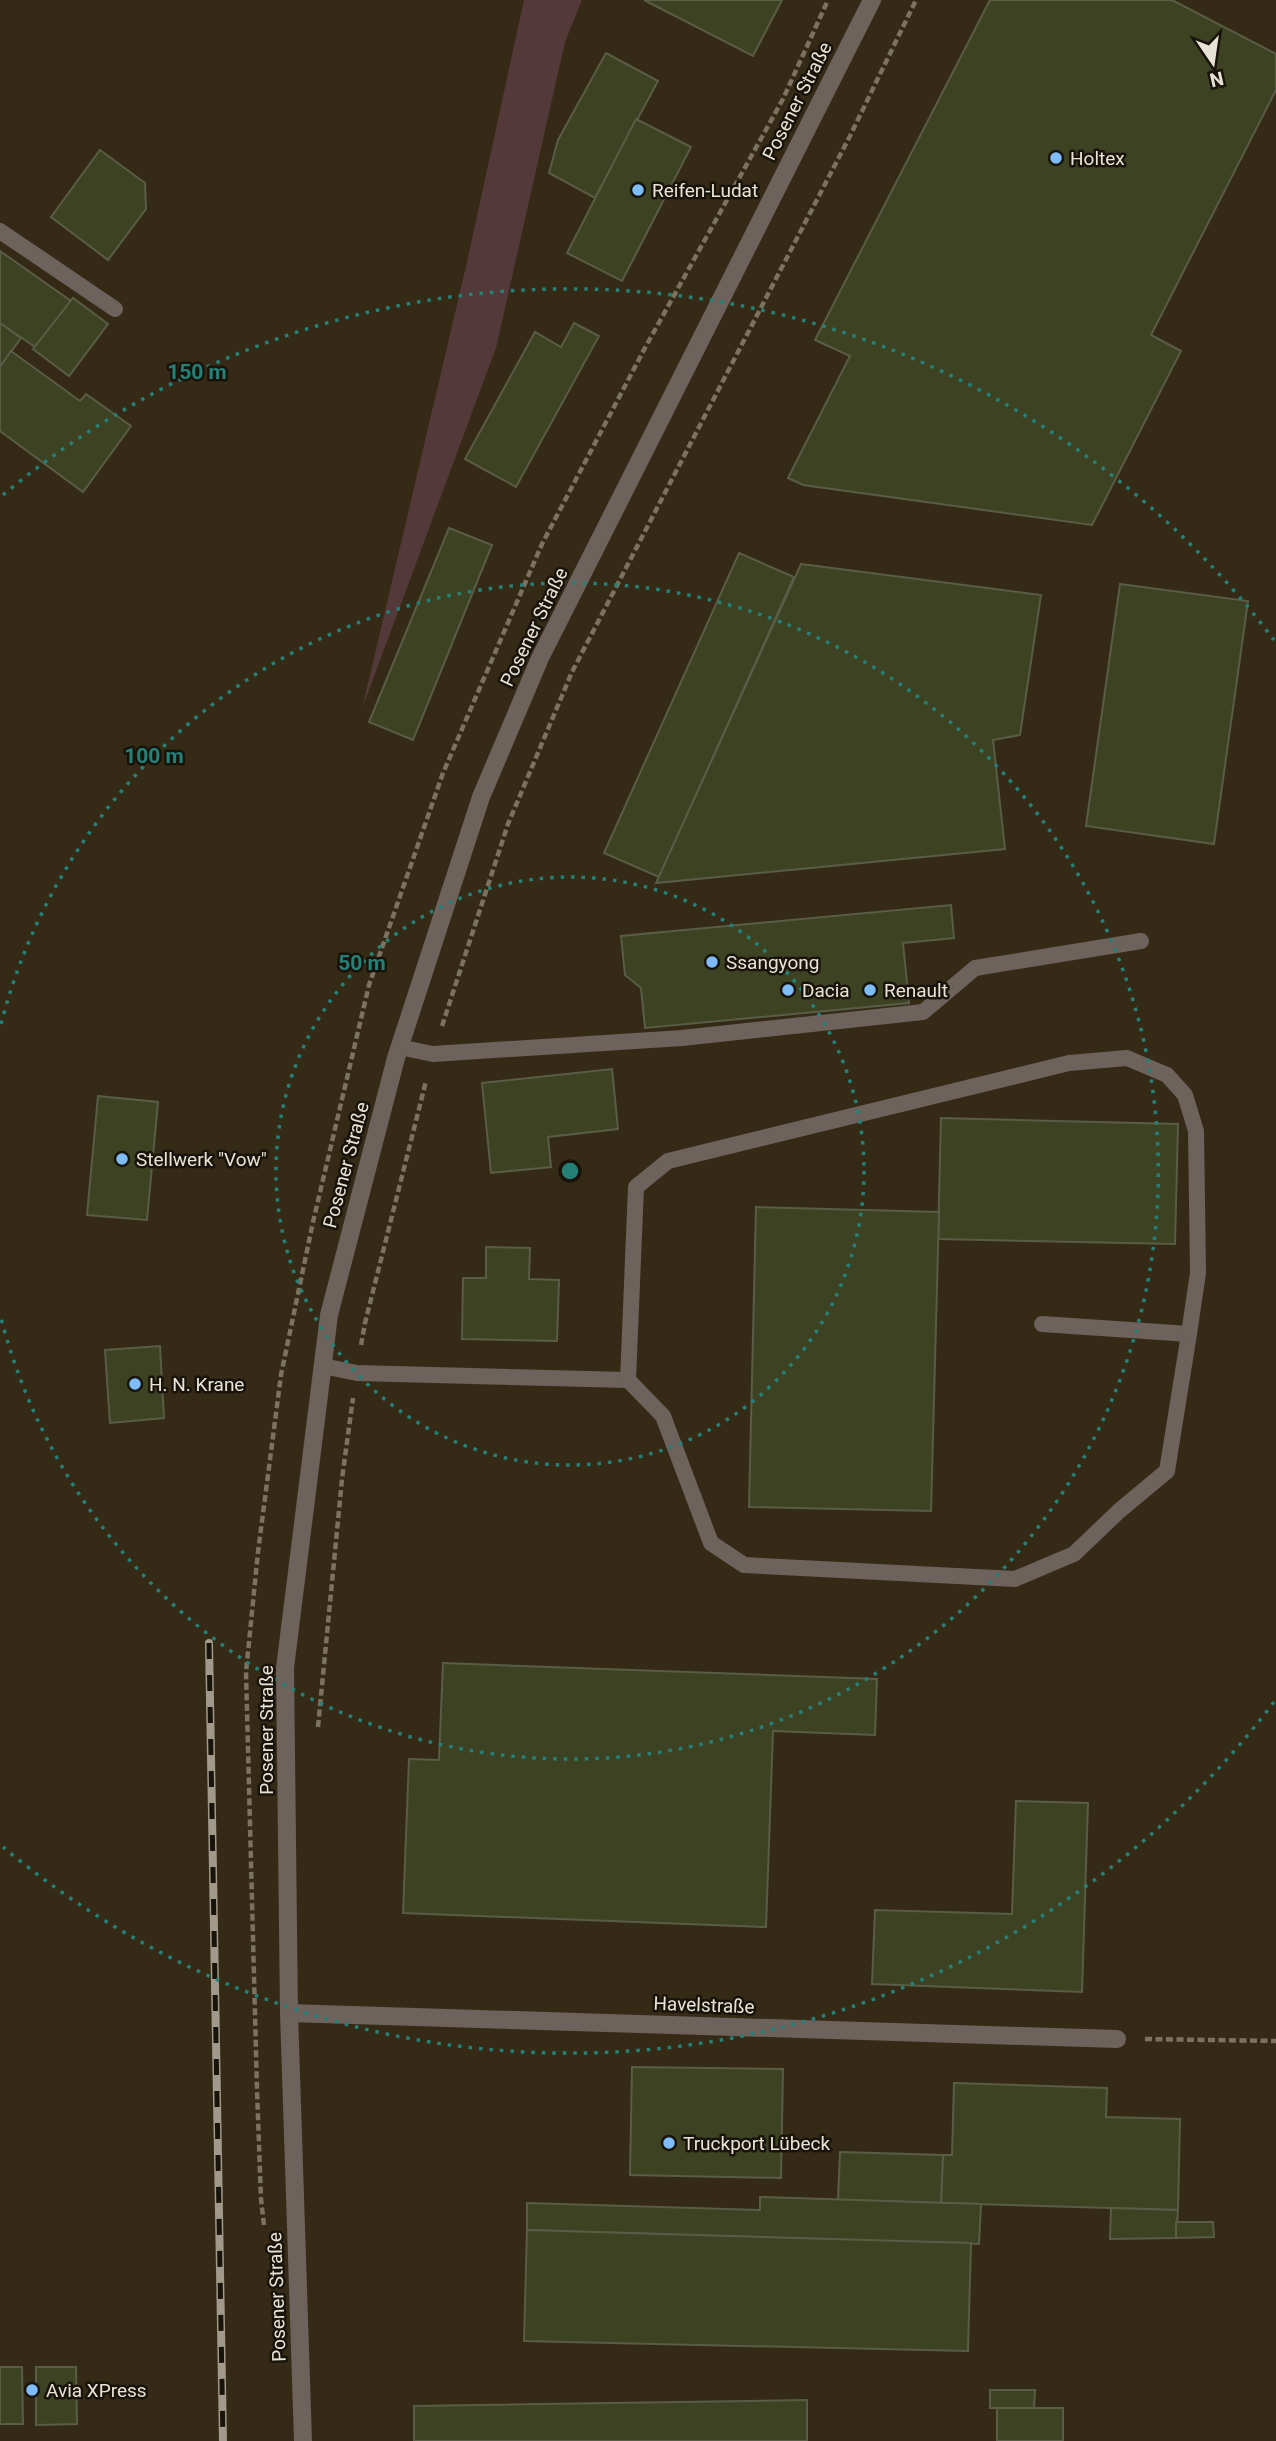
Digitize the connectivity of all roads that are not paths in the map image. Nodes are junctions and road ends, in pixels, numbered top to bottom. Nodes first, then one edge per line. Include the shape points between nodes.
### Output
1 (872, 0) edge
2 (0, 231) edge
3 (115, 309) dead end
4 (1141, 940) dead end
5 (399, 1047) junction
6 (1042, 1324) dead end
7 (1189, 1334) junction
8 (323, 1366) junction
9 (628, 1380) junction
10 (289, 2013) junction
11 (1116, 2039) road end
12 (303, 2441) edge

1 - 5 street, Posener Straße via 540,658 481,797
2 - 3 lane
4 - 5 lane via 975,968 923,1012 682,1038 433,1054
5 - 8 street, Posener Straße via 329,1315
6 - 7 lane
7 - 9 lane via 1167,1471 1074,1554 1016,1578 744,1565 711,1543 663,1416
7 - 9 lane via 1198,1273 1196,1131 1185,1095 1167,1075 1126,1058 1055,1066 668,1161 636,1187
8 - 9 lane via 357,1373
8 - 10 street, Posener Straße via 285,1668
10 - 11 street, Havelstraße
10 - 12 street, Posener Straße

